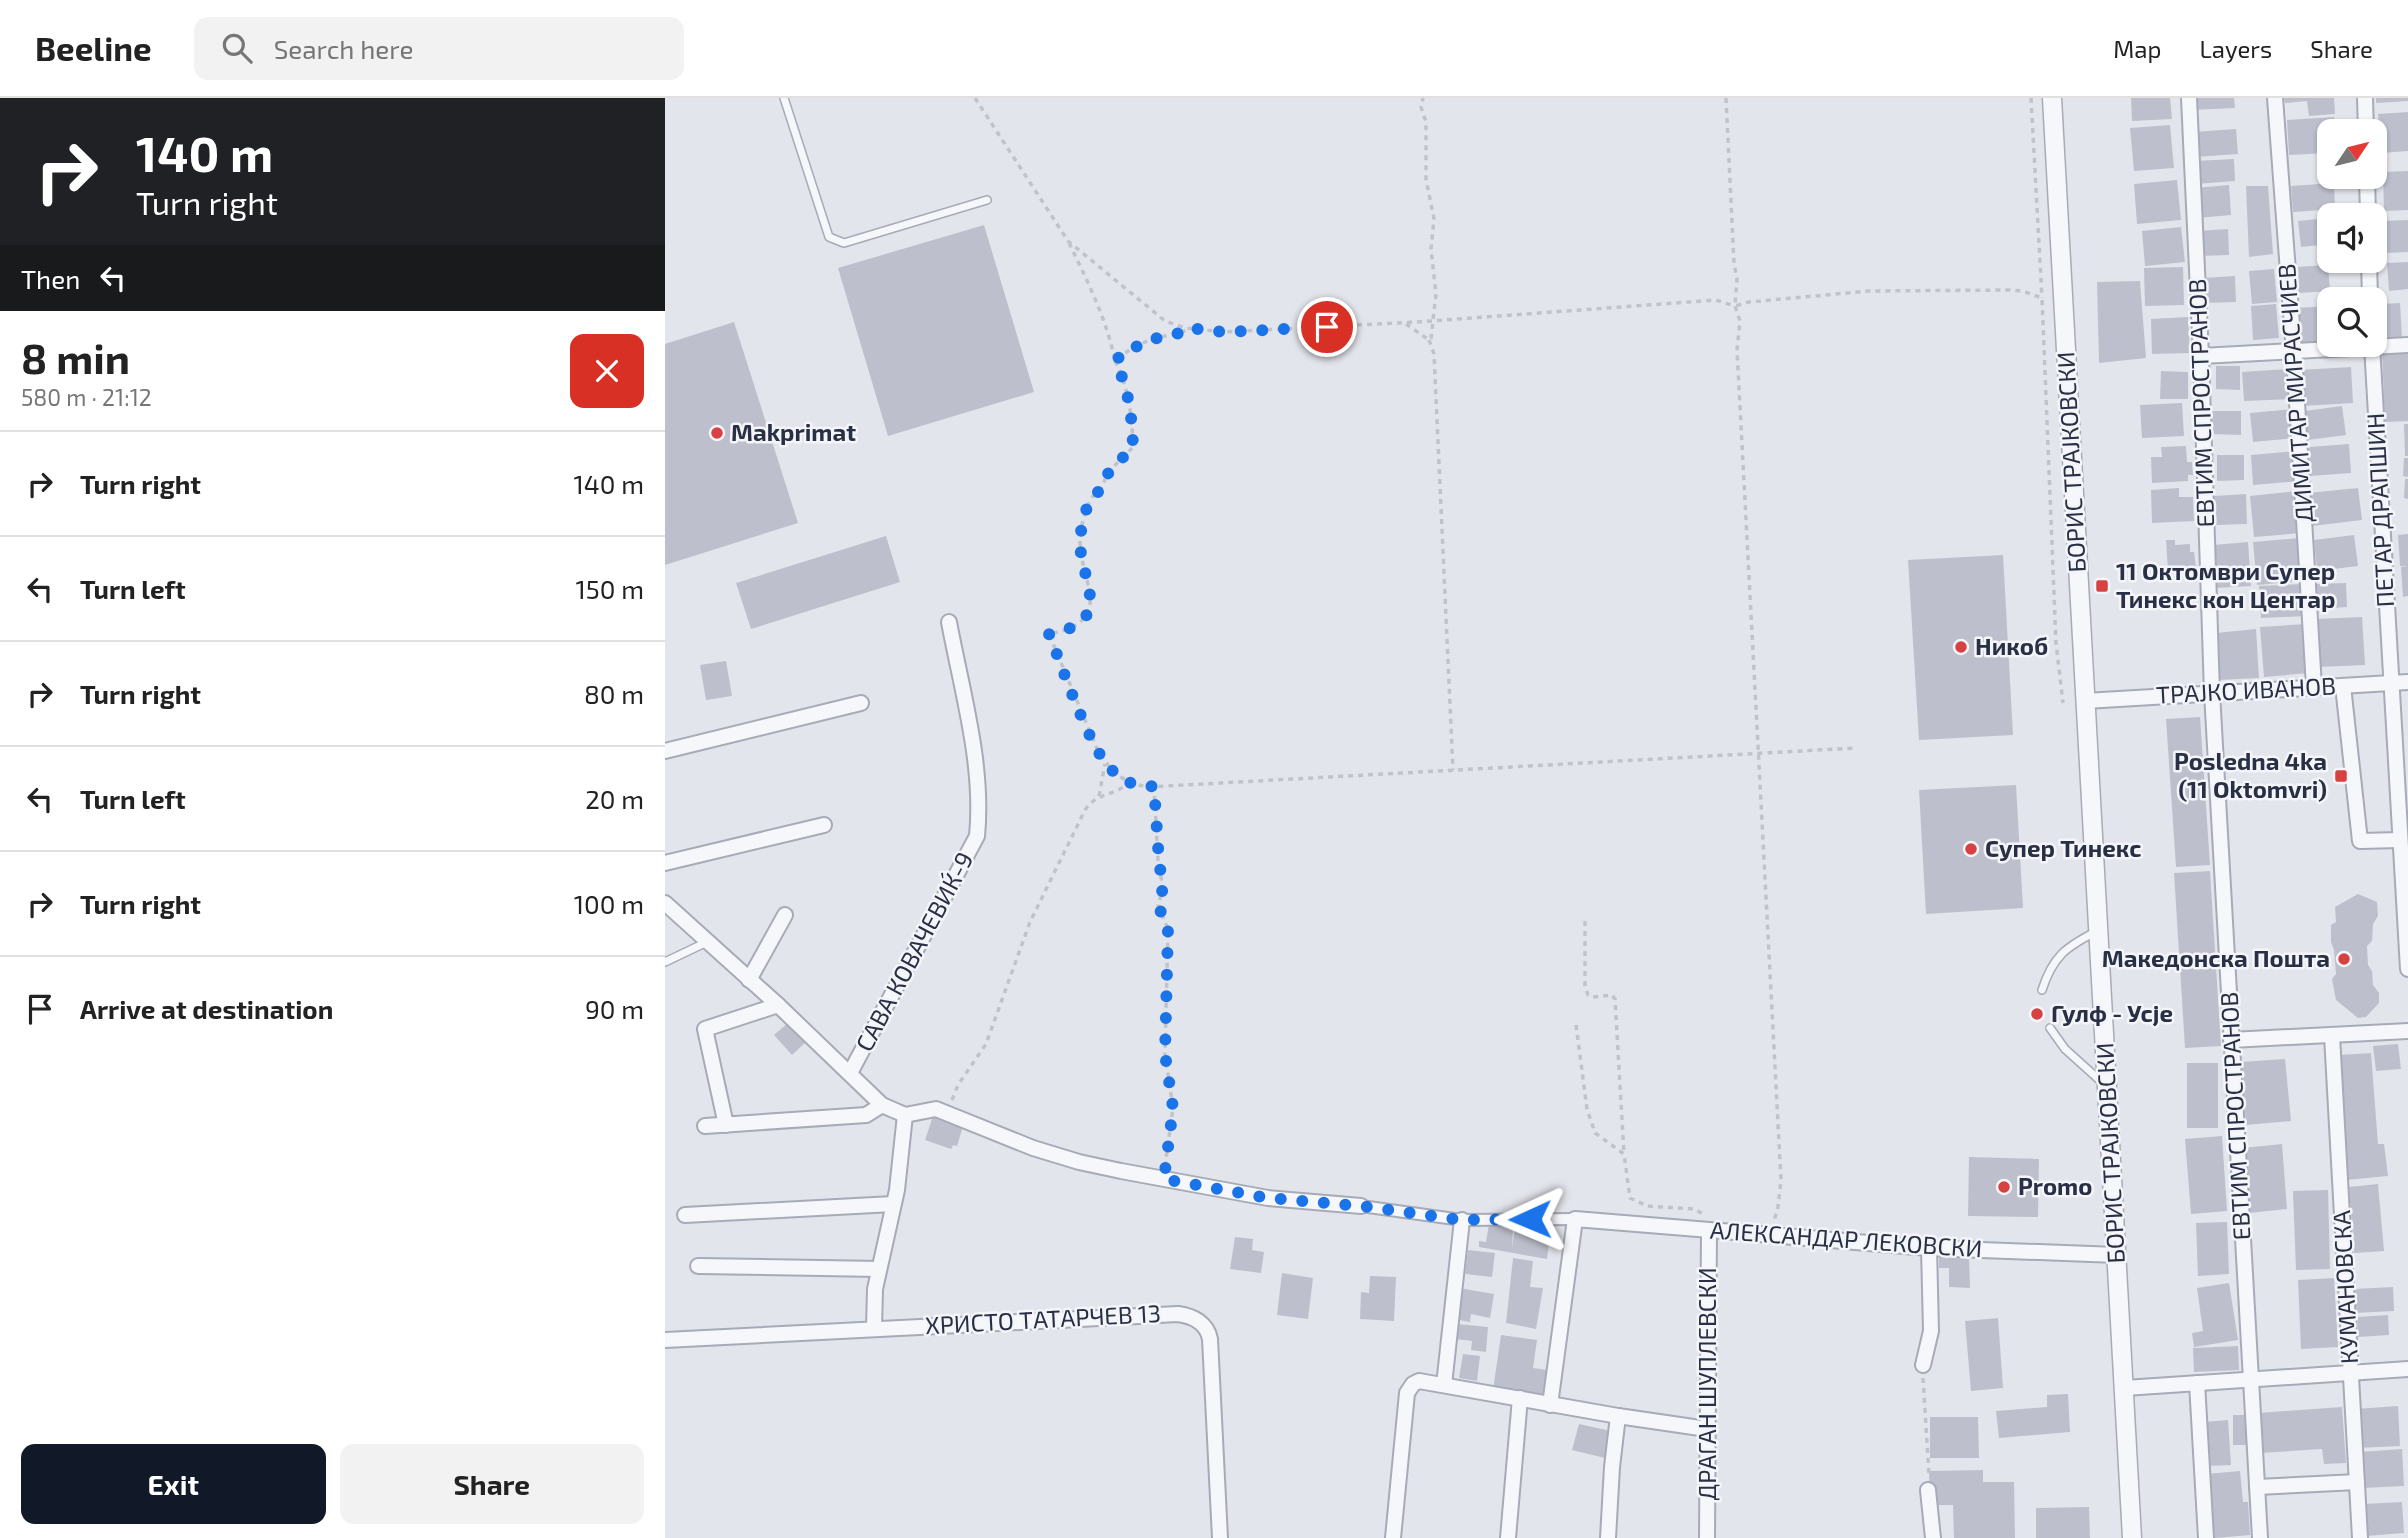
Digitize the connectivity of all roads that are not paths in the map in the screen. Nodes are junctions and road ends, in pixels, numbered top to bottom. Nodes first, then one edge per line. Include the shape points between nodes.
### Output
1 (784, 98) edge
2 (2052, 98) edge
3 (2189, 98) edge
4 (2275, 98) edge
5 (2365, 98) edge
6 (2366, 119) edge
7 (987, 200) dead end
8 (2408, 345) edge
9 (2387, 346) edge
10 (2317, 351) edge
11 (2294, 352) junction
12 (2201, 356) junction
13 (2373, 357) edge
14 (949, 622) dead end
15 (2408, 682) edge
16 (2390, 683) junction
17 (2343, 686) junction
18 (2314, 687) junction
19 (2212, 694) junction
20 (2085, 701) junction
21 (861, 704) dead end
22 (665, 751) edge
23 (824, 825) dead end
24 (2400, 840) junction
25 (665, 863) edge
26 (665, 903) edge
27 (785, 915) dead end
28 (2098, 931) junction
29 (707, 942) junction
30 (665, 962) edge
31 (2408, 969) edge
32 (749, 980) junction
33 (2042, 990) dead end
34 (778, 1005) junction
35 (2050, 1028) dead end
36 (2408, 1031) edge
37 (2332, 1036) junction
38 (2231, 1040) junction
39 (850, 1073) junction
40 (2107, 1088) junction
41 (882, 1105) junction
42 (905, 1115) junction
43 (726, 1125) junction
44 (705, 1126) dead end
45 (893, 1204) junction
46 (1361, 1206) joint
47 (685, 1215) dead end
48 (1575, 1219) junction
49 (1462, 1220) junction
50 (1709, 1231) junction
51 (1929, 1248) junction
52 (2117, 1255) junction
53 (698, 1266) dead end
54 (879, 1269) junction
55 (874, 1328) junction
56 (665, 1340) edge
57 (1923, 1365) road end
58 (2408, 1369) edge
59 (2351, 1373) junction
60 (2252, 1380) junction
61 (2197, 1383) junction
62 (1444, 1385) junction
63 (2125, 1388) junction
64 (1520, 1398) junction
65 (1551, 1405) junction
66 (1618, 1416) junction
67 (1707, 1429) junction
68 (2357, 1482) junction
69 (2257, 1487) junction
70 (1928, 1490) road end
71 (1220, 1538) edge
72 (1392, 1538) edge
73 (1508, 1538) edge
74 (1608, 1538) edge
75 (1707, 1538) edge
76 (1933, 1538) edge
77 (2132, 1538) edge
78 (2206, 1538) edge
79 (2260, 1538) edge
80 (2360, 1538) edge

1 - 7 lane via 834,241 844,243
2 - 20 street, БОРИС ТРАЈКОВСКИ
3 - 12 street, ЕВТИМ СПРОСТРАНОВ
4 - 11 street, ДИМИТАР МИРАСЧИЕВ
5 - 6 street
8 - 9 street
10 - 11 street
11 - 12 street
11 - 18 street, ДИМИТАР МИРАСЧИЕВ
12 - 19 street, ЕВТИМ СПРОСТРАНОВ
13 - 16 street, ПЕТАР ДРАПШИН
14 - 39 street, САВА КОВАЧЕВИЌ-9 via 977,771 977,836
15 - 16 street, ТРАЈКО ИВАНОВ
16 - 17 street, ТРАЈКО ИВАНОВ
16 - 24 street, ПЕТАР ДРАПШИН
17 - 18 street, ТРАЈКО ИВАНОВ
17 - 24 street via 2360,841
18 - 19 street, ТРАЈКО ИВАНОВ
19 - 20 street, ТРАЈКО ИВАНОВ
19 - 38 street, ЕВТИМ СПРОСТРАНОВ
20 - 28 street, БОРИС ТРАЈКОВСКИ
21 - 22 street
23 - 25 street
24 - 31 street, ПЕТАР ДРАПШИН
26 - 29 street
27 - 32 street
28 - 33 lane via 2070,945 2056,959
28 - 40 street, БОРИС ТРАЈКОВСКИ
29 - 30 lane
29 - 32 street
32 - 34 street
34 - 39 street
34 - 43 street via 705,1029
35 - 40 lane via 2065,1049
36 - 37 street
37 - 38 street
37 - 59 street, КУМАНОВСКА
38 - 60 street, ЕВТИМ СПРОСТРАНОВ
39 - 41 street
40 - 52 street, БОРИС ТРАЈКОВСКИ
41 - 42 street
41 - 43 street via 866,1115
42 - 45 street
42 - 46 street via 936,1109 1079,1162 1164,1179 1268,1198
43 - 44 street
45 - 47 street
45 - 54 street
46 - 49 street
48 - 49 street
48 - 50 street, АЛЕКСАНДАР ЛЕКОВСКИ
48 - 65 street
49 - 62 street
50 - 51 street, АЛЕКСАНДАР ЛЕКОВСКИ
50 - 67 street, ДРАГАН ШУПЛЕВСКИ
51 - 52 street, АЛЕКСАНДАР ЛЕКОВСКИ
51 - 57 street via 1931,1331
52 - 63 street, БОРИС ТРАЈКОВСКИ
53 - 54 street
54 - 55 street
55 - 56 street, ХРИСТО ТАТАРЧЕВ 13
55 - 71 street, ХРИСТО ТАТАРЧЕВ 13 via 1178,1314 1198,1320 1210,1339
58 - 59 street
59 - 60 street
59 - 68 street, КУМАНОВСКА
60 - 61 street
60 - 69 street, ЕВТИМ СПРОСТРАНОВ
61 - 63 street
61 - 78 street
62 - 64 street
62 - 72 street via 1419,1381 1407,1393
63 - 77 street, БОРИС ТРАЈКОВСКИ
64 - 65 street
64 - 73 street
65 - 66 street
66 - 67 street
66 - 74 street
67 - 75 street, ДРАГАН ШУПЛЕВСКИ
68 - 69 street
68 - 80 street, КУМАНОВСКА
69 - 79 street, ЕВТИМ СПРОСТРАНОВ
70 - 76 street

